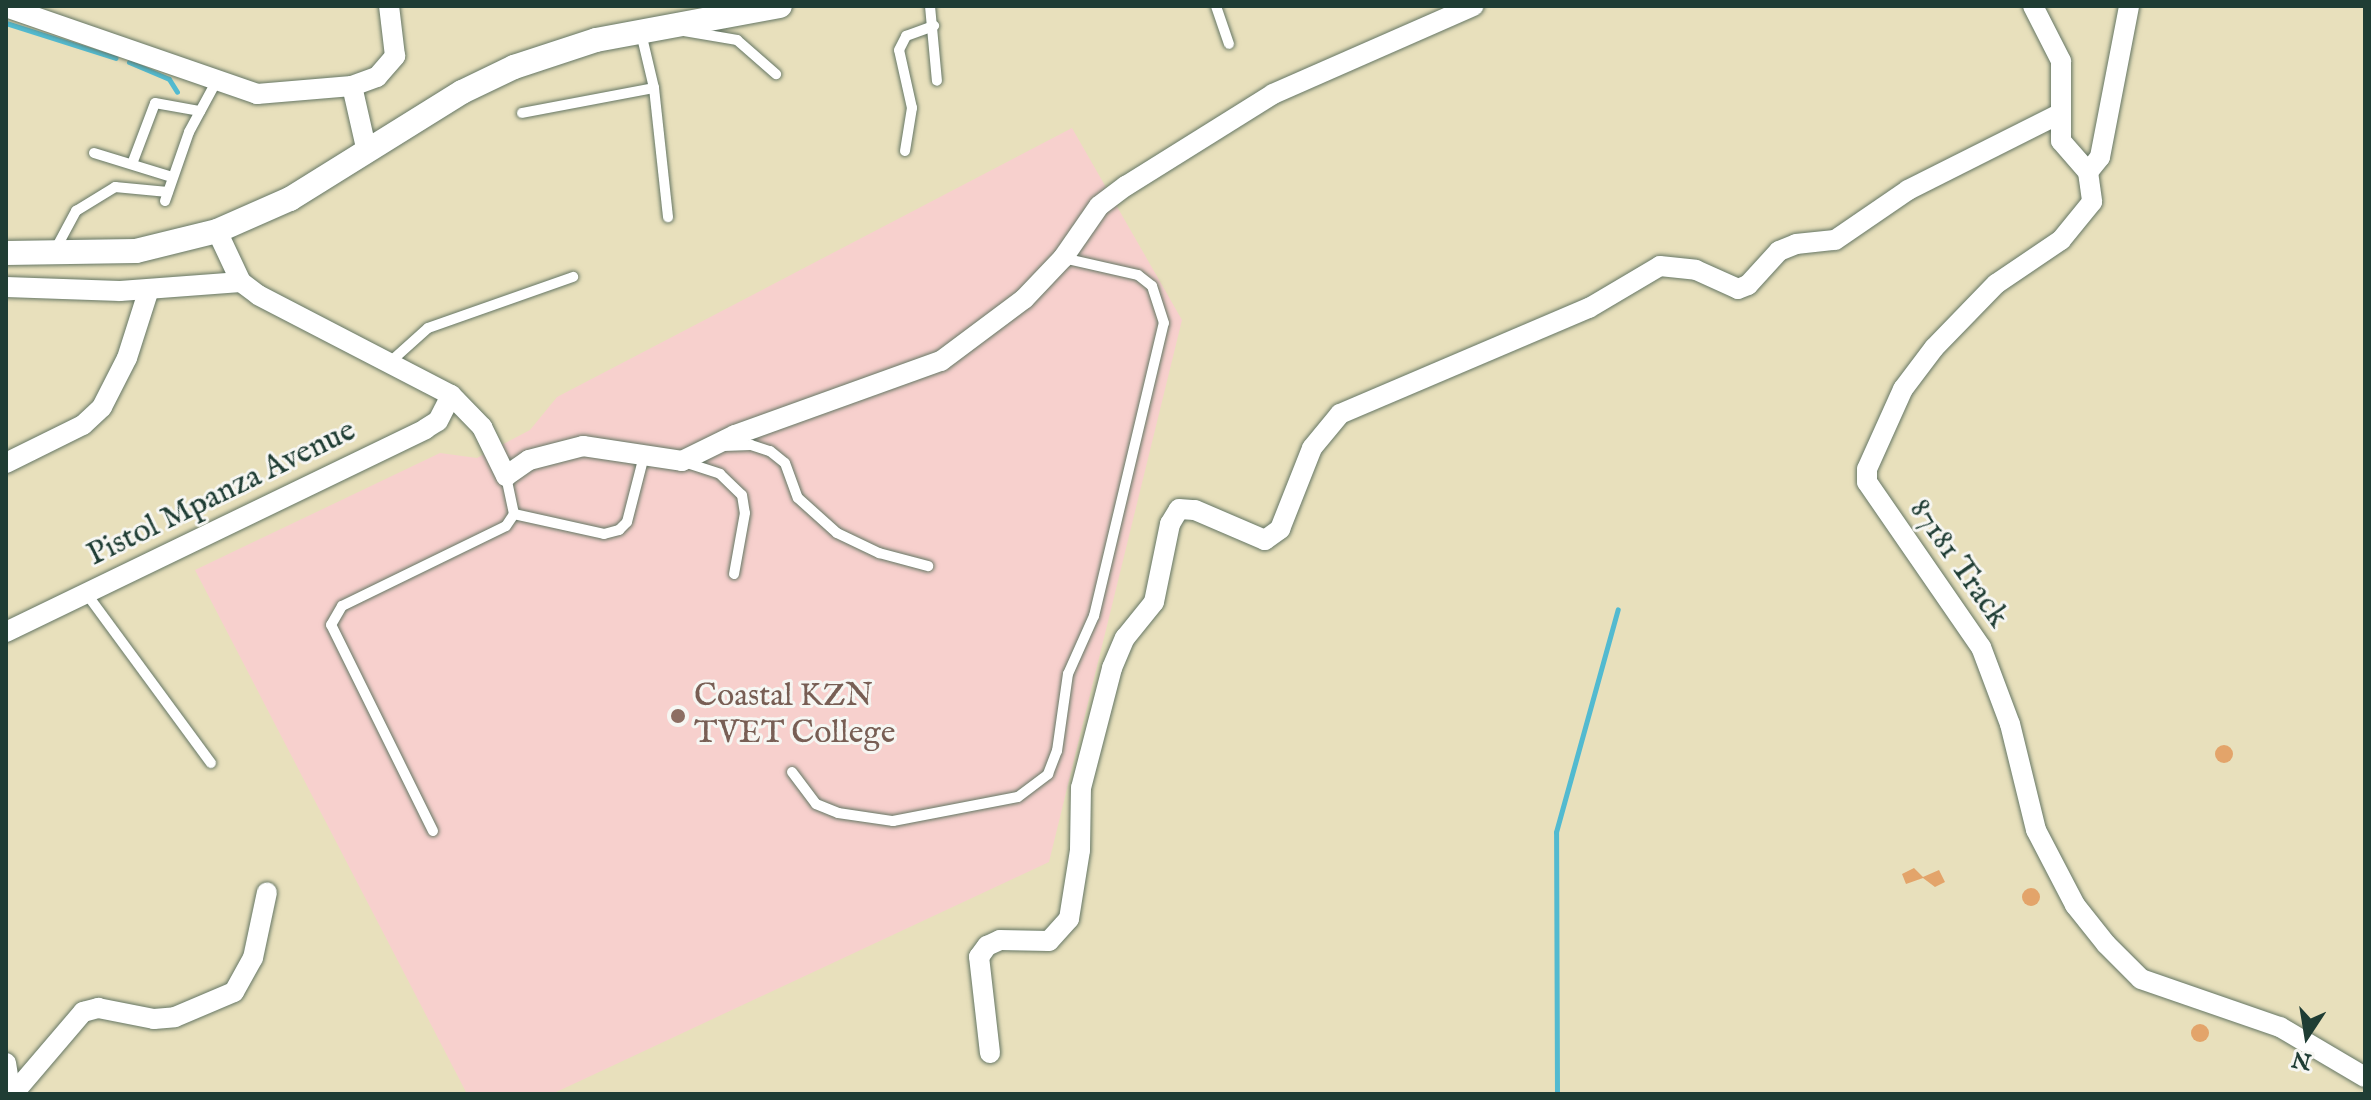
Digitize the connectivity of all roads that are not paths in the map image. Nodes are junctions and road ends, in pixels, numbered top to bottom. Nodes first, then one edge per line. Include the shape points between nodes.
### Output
1 (389, 6) edge
2 (780, 6) edge
3 (930, 6) edge
4 (1216, 6) edge
5 (1473, 6) edge
6 (2033, 6) edge
7 (2129, 6) edge
8 (6, 7) edge
9 (677, 25) junction
10 (934, 26) junction
11 (641, 31) junction
12 (1229, 44) dead end
13 (776, 74) dead end
14 (937, 81) dead end
15 (216, 82) junction
16 (352, 86) junction
17 (654, 88) junction
18 (200, 111) junction
19 (522, 113) dead end
20 (2059, 114) junction
21 (905, 151) dead end
22 (367, 152) junction
23 (94, 153) dead end
24 (132, 164) junction
25 (2088, 172) junction
26 (172, 177) junction
27 (668, 217) dead end
28 (217, 231) junction
29 (6, 253) edge
30 (54, 254) junction
31 (1063, 258) junction
32 (573, 277) dead end
33 (241, 282) junction
34 (6, 287) edge
35 (149, 289) junction
36 (389, 363) junction
37 (451, 395) junction
38 (709, 447) junction
39 (644, 456) junction
40 (682, 461) junction
41 (6, 463) edge
42 (506, 476) junction
43 (514, 514) junction
44 (928, 566) dead end
45 (734, 574) dead end
46 (86, 593) junction
47 (6, 632) edge
48 (211, 763) dead end
49 (792, 772) dead end
50 (433, 831) dead end
51 (267, 892) dead end
52 (990, 1053) dead end
53 (6, 1063) edge
54 (2365, 1077) edge
55 (12, 1094) edge

1 - 16 street via 395,56 387,70
2 - 9 street
3 - 10 lane
4 - 12 lane
5 - 31 street via 1273,94 1099,206
6 - 20 street via 2061,61
7 - 25 street via 2100,157
8 - 15 street via 139,49
9 - 11 street
9 - 13 lane via 684,31 737,40
10 - 14 lane
10 - 21 lane via 906,36 899,50 912,108
11 - 17 lane
11 - 22 street via 555,50 514,67
15 - 16 street via 257,94
15 - 18 lane
16 - 22 street
17 - 19 lane
17 - 27 lane
18 - 24 lane via 155,103
18 - 26 lane
20 - 25 street via 2061,141
20 - 52 street via 1908,190 1835,240 1779,251 1748,285 1738,289 1696,270 1660,266 1589,308 1340,414 1312,448 1280,529 1265,540 1195,510 1179,509 1170,524 1154,602 1125,638 1112,668 1081,788 1079,863 1069,919 1049,941 1000,940 979,957 979,996
22 - 28 street via 290,199
23 - 24 lane
24 - 26 lane
25 - 54 street, 87181 Track via 2092,202 2085,217 1985,294 1922,362 1886,425 1867,482 1981,647 2010,724 2036,830 2075,905 2106,944 2141,979 2280,1027
26 - 30 lane via 166,196 115,187 76,211
28 - 30 street via 136,251
28 - 33 street
29 - 30 street
31 - 38 street via 1006,314 941,361
31 - 49 lane via 1138,275 1152,286 1164,323 1101,590 1068,674 1057,751 1048,774 1018,797 908,821 838,813 816,804
32 - 36 lane via 428,328
33 - 35 street
33 - 36 street
34 - 35 street
35 - 41 street via 127,358 102,407 72,431
36 - 37 street
37 - 42 street via 482,427
37 - 46 street, Pistol Mpanza Avenue via 438,421 425,429
38 - 40 street
38 - 44 lane via 751,445 770,451 785,463 798,498 837,533 879,553
39 - 40 street
39 - 42 street via 583,446 558,449
39 - 43 lane via 627,522 619,530 604,534
40 - 45 lane via 720,474 742,495 745,513
42 - 43 lane
43 - 50 lane via 495,532 342,606 331,625
46 - 47 street, Pistol Mpanza Avenue
46 - 48 lane
51 - 55 street via 253,958 234,992 175,1017 154,1019 98,1008 83,1012
53 - 55 street

